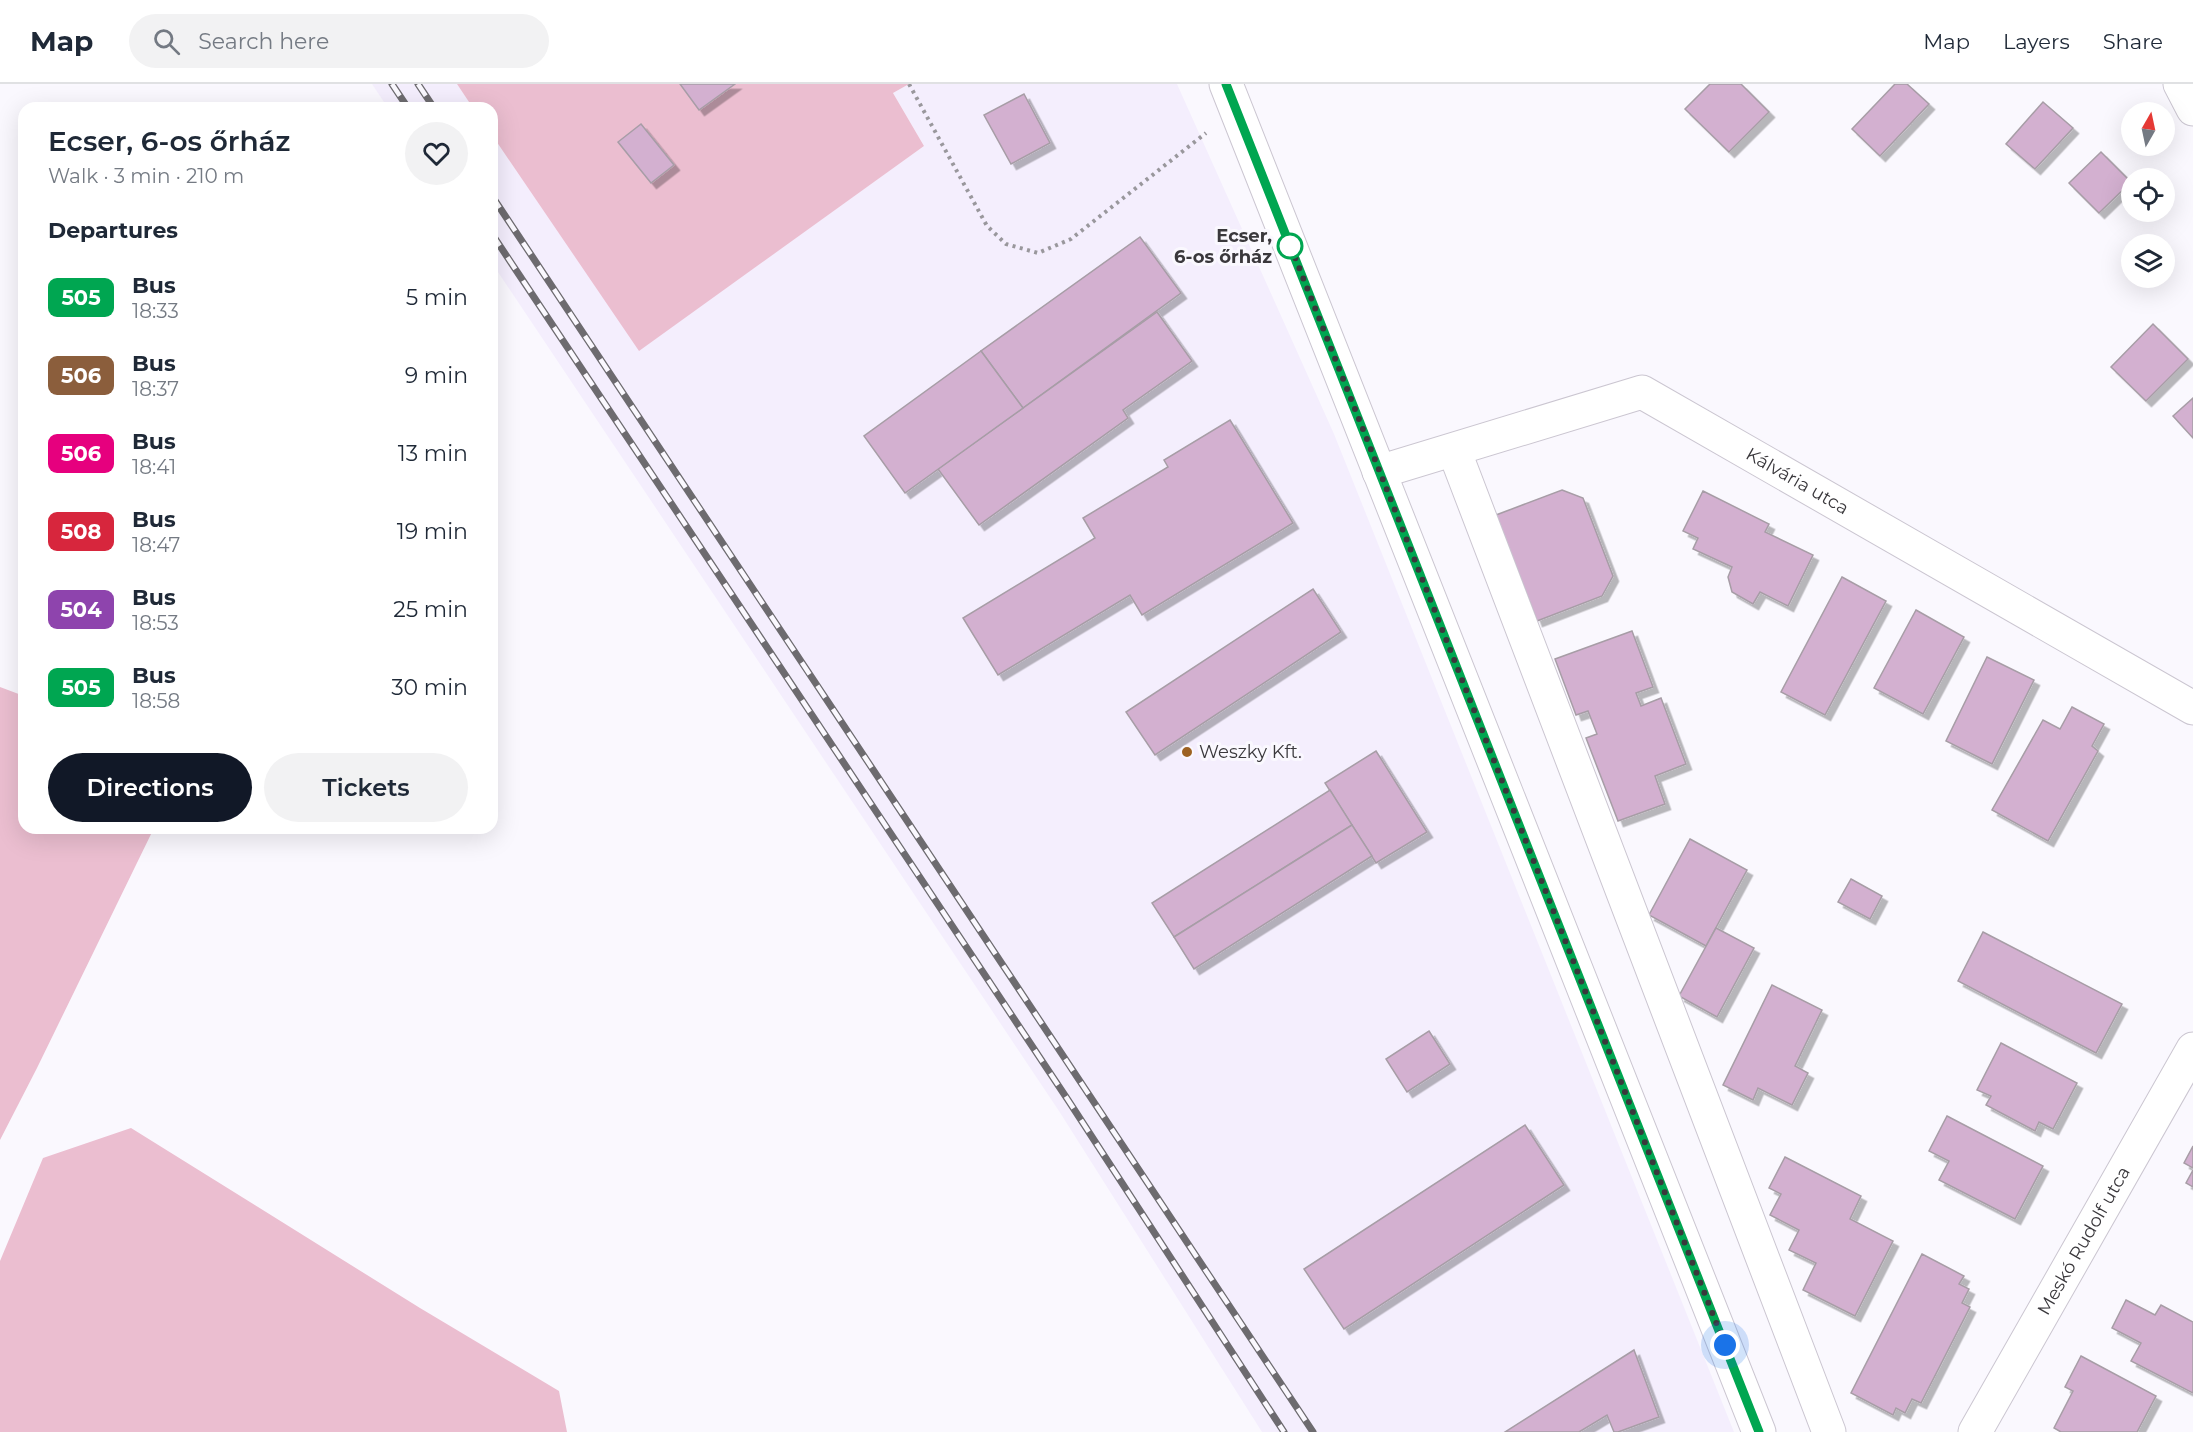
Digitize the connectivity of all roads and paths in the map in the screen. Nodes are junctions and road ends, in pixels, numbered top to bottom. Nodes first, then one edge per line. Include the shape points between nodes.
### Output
1 (909, 84) edge
2 (2180, 84) edge
3 (1231, 97) edge
4 (2193, 109) edge
5 (1454, 450) junction
6 (1379, 472) junction
7 (2193, 708) edge
8 (2193, 1049) edge
9 (1759, 1432) edge
10 (1829, 1432) edge
11 (1975, 1432) edge

1 - 3 path via 987,226 1006,244 1038,253 1071,239
2 - 4 street
3 - 6 street
5 - 6 street, Kálvária utca
5 - 7 street, Kálvária utca via 1642,392
5 - 10 street
6 - 9 street
8 - 11 street, Meskó Rudolf utca

